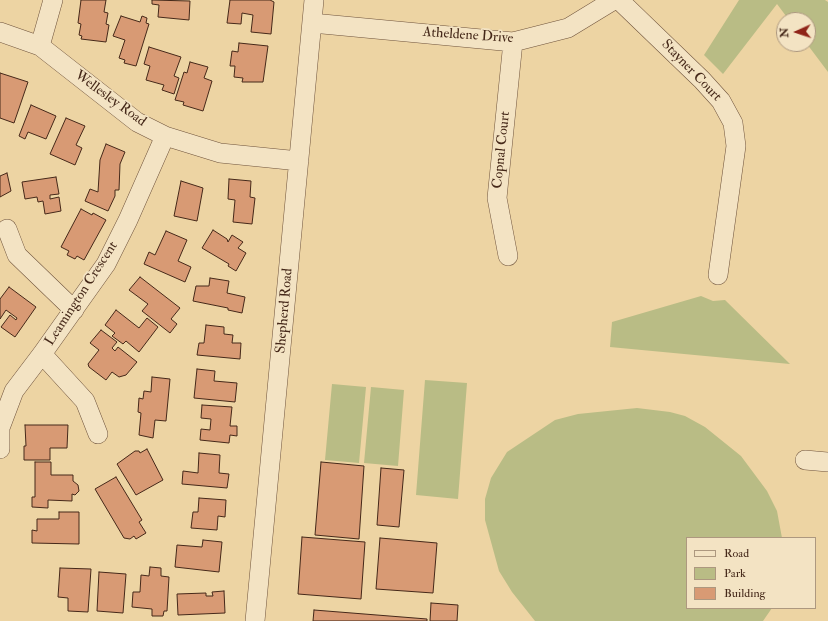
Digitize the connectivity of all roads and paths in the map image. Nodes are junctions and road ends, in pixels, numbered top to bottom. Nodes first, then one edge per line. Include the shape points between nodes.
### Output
1 (53, 0) edge
2 (314, 0) edge
3 (614, 0) edge
4 (619, 0) edge
5 (312, 23) junction
6 (0, 32) edge
7 (513, 42) junction
8 (40, 46) junction
9 (165, 136) junction
10 (299, 161) junction
11 (7, 229) dead end
12 (508, 256) dead end
13 (718, 275) dead end
14 (74, 310) junction
15 (42, 354) junction
16 (98, 434) dead end
17 (0, 449) edge
18 (805, 460) dead end
19 (828, 462) edge
20 (255, 621) edge

1 - 8 street
2 - 5 street, Shepherd Road
3 - 7 street, Atheldene Drive via 568,28
4 - 13 street, Stayner Court via 702,80 721,101 733,122 736,146
5 - 7 street, Atheldene Drive
5 - 10 street, Shepherd Road
6 - 8 street, Wellesley Road
7 - 12 street, Copnal Court via 497,198
8 - 9 street, Wellesley Road via 137,122
9 - 10 street, Wellesley Road via 220,153
9 - 14 street, Leamington Crescent via 106,264
10 - 20 street, Shepherd Road
11 - 14 street via 17,255
14 - 15 street, Leamington Crescent
15 - 16 street via 85,401
15 - 17 street, Leamington Crescent via 14,391 0,428
18 - 19 street

